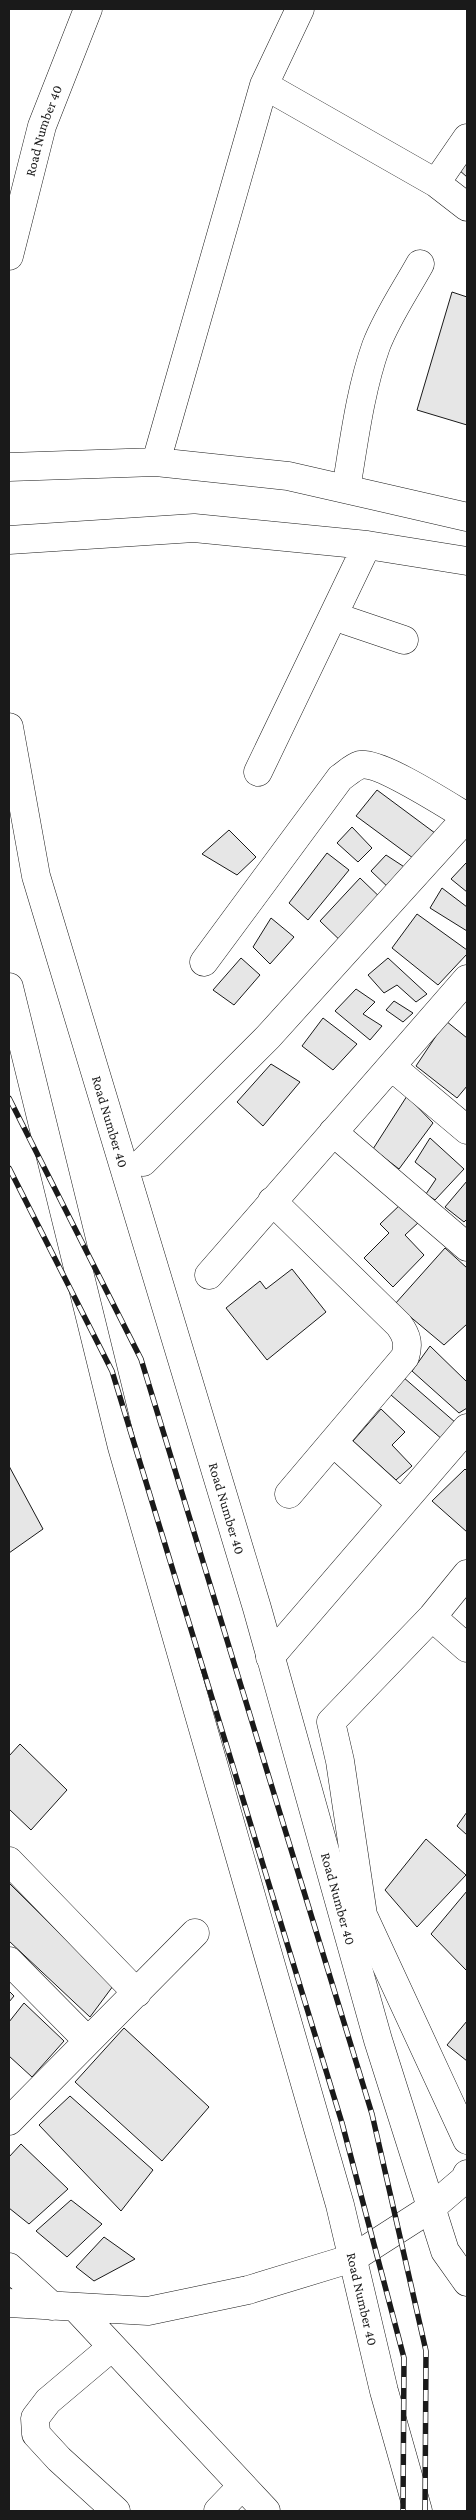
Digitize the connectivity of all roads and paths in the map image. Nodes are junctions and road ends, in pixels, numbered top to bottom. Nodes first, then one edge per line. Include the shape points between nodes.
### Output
1 (88, 9) edge
2 (300, 9) edge
3 (264, 85) junction
4 (467, 138) edge
5 (436, 183) junction
6 (467, 208) edge
7 (9, 256) edge
8 (420, 264) dead end
9 (156, 462) junction
10 (9, 467) edge
11 (346, 489) junction
12 (467, 517) edge
13 (9, 540) edge
14 (367, 545) junction
15 (467, 561) edge
16 (333, 616) junction
17 (404, 640) dead end
18 (9, 727) edge
19 (258, 772) dead end
20 (467, 817) edge
21 (204, 962) dead end
22 (467, 979) edge
23 (9, 987) edge
24 (392, 1067) junction
25 (467, 1130) edge
26 (333, 1132) junction
27 (143, 1162) dead end
28 (272, 1201) junction
29 (467, 1247) edge
30 (209, 1275) dead end
31 (467, 1428) edge
32 (333, 1442) junction
33 (289, 1494) dead end
34 (401, 1504) junction
35 (467, 1574) edge
36 (432, 1616) junction
37 (467, 1648) edge
38 (270, 1657) junction
39 (9, 1861) edge
40 (195, 1933) dead end
41 (9, 1961) edge
42 (137, 1992) junction
43 (88, 2041) junction
44 (9, 2121) edge
45 (467, 2140) edge
46 (467, 2174) edge
47 (431, 2208) junction
48 (456, 2252) edge
49 (353, 2258) junction
50 (9, 2267) edge
51 (467, 2282) edge
52 (12, 2306) edge
53 (64, 2307) junction
54 (112, 2346) junction
55 (242, 2486) junction
56 (116, 2511) edge
57 (218, 2511) edge
58 (266, 2511) edge
59 (418, 2511) edge

1 - 7 street, Road Number 40 via 42,126
2 - 3 street
3 - 5 street
3 - 9 street
4 - 5 street
5 - 6 street
8 - 11 street via 383,328 376,348 364,390
9 - 10 street
9 - 11 street via 288,476
11 - 12 street
13 - 14 street via 194,528
14 - 15 street
14 - 16 street
16 - 17 street
16 - 19 street
18 - 38 street, Road Number 40 via 36,876
20 - 21 street via 372,765 358,765 340,778
20 - 27 street via 268,1037
22 - 24 street
23 - 49 street, Road Number 40 via 122,1447
24 - 25 street
24 - 26 street
26 - 28 street
26 - 29 street
28 - 30 street
28 - 32 street via 406,1335 408,1347 405,1357
31 - 34 street
32 - 33 street
32 - 34 street
34 - 38 street
35 - 36 street
36 - 37 street
36 - 45 street via 331,1722 363,1915
38 - 47 street, Road Number 40 via 378,2040
39 - 42 street
40 - 42 street
41 - 43 street
42 - 43 street
43 - 44 street
46 - 47 street
47 - 48 street, Road Number 40
47 - 49 street
48 - 51 street, Road Number 40
49 - 53 street via 248,2290 176,2307 148,2311
49 - 59 street, Road Number 40 via 384,2391
50 - 53 street
52 - 53 street
53 - 54 street
54 - 55 street
54 - 56 street via 48,2401 35,2418 36,2434
55 - 57 street
55 - 58 street

